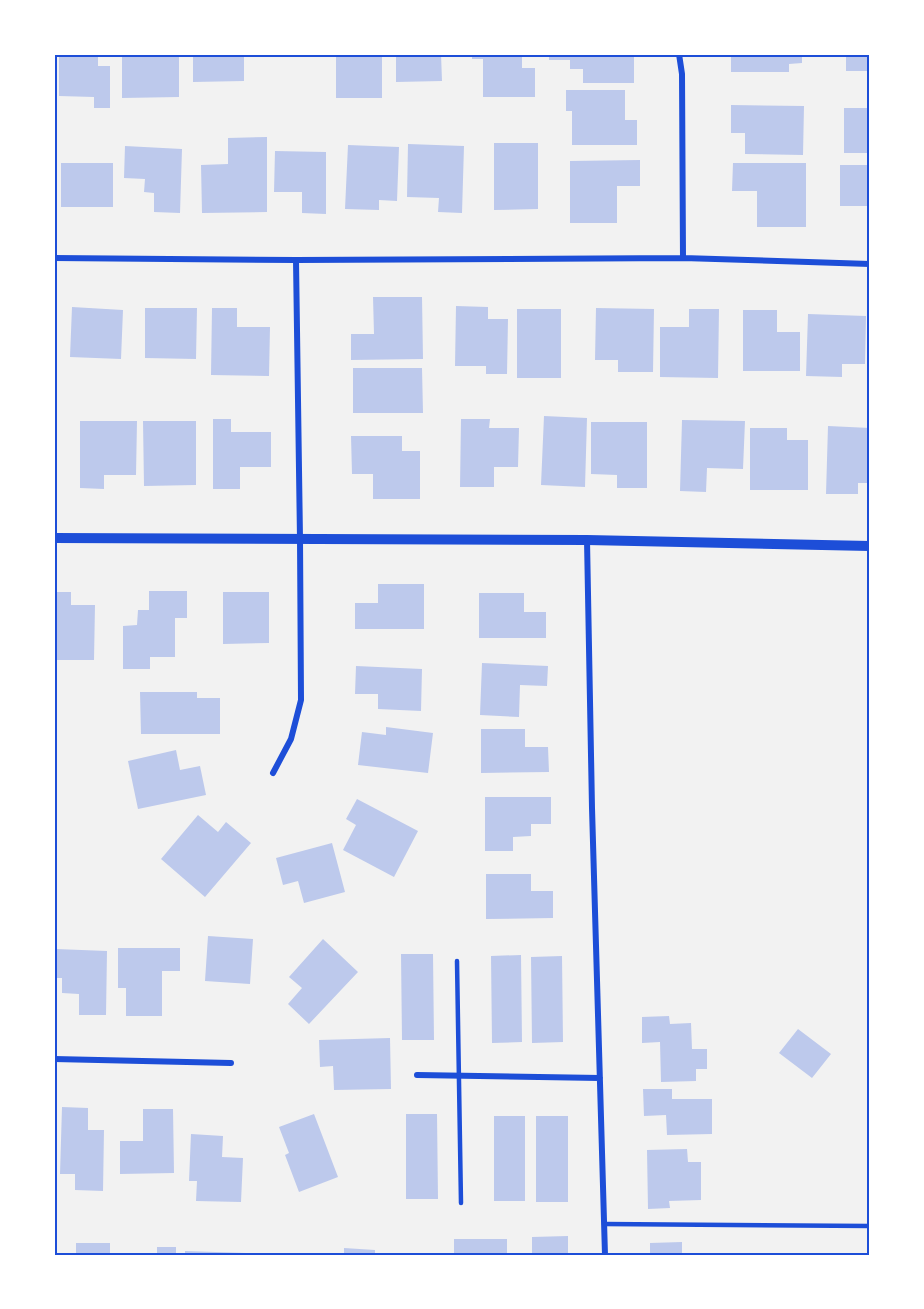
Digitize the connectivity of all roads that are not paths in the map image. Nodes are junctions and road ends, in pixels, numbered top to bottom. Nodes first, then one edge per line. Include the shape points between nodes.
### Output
1 (679, 54) edge
2 (54, 258) edge
3 (683, 258) junction
4 (296, 260) junction
5 (870, 264) edge
6 (54, 538) edge
7 (300, 539) junction
8 (587, 540) junction
9 (870, 546) edge
10 (273, 773) dead end
11 (457, 961) dead end
12 (54, 1059) edge
13 (231, 1063) dead end
14 (417, 1075) dead end
15 (459, 1076) junction
16 (600, 1078) junction
17 (461, 1203) dead end
18 (604, 1224) junction
19 (870, 1226) edge
20 (605, 1255) edge

1 - 3 street
2 - 4 street
3 - 4 street
3 - 5 street
4 - 7 street
6 - 7 street
7 - 8 street
7 - 10 street via 301,700 291,739
8 - 9 street
8 - 16 street
11 - 15 lane
12 - 13 street
14 - 15 street
15 - 16 street
15 - 17 lane
16 - 18 street
18 - 19 lane
18 - 20 street

